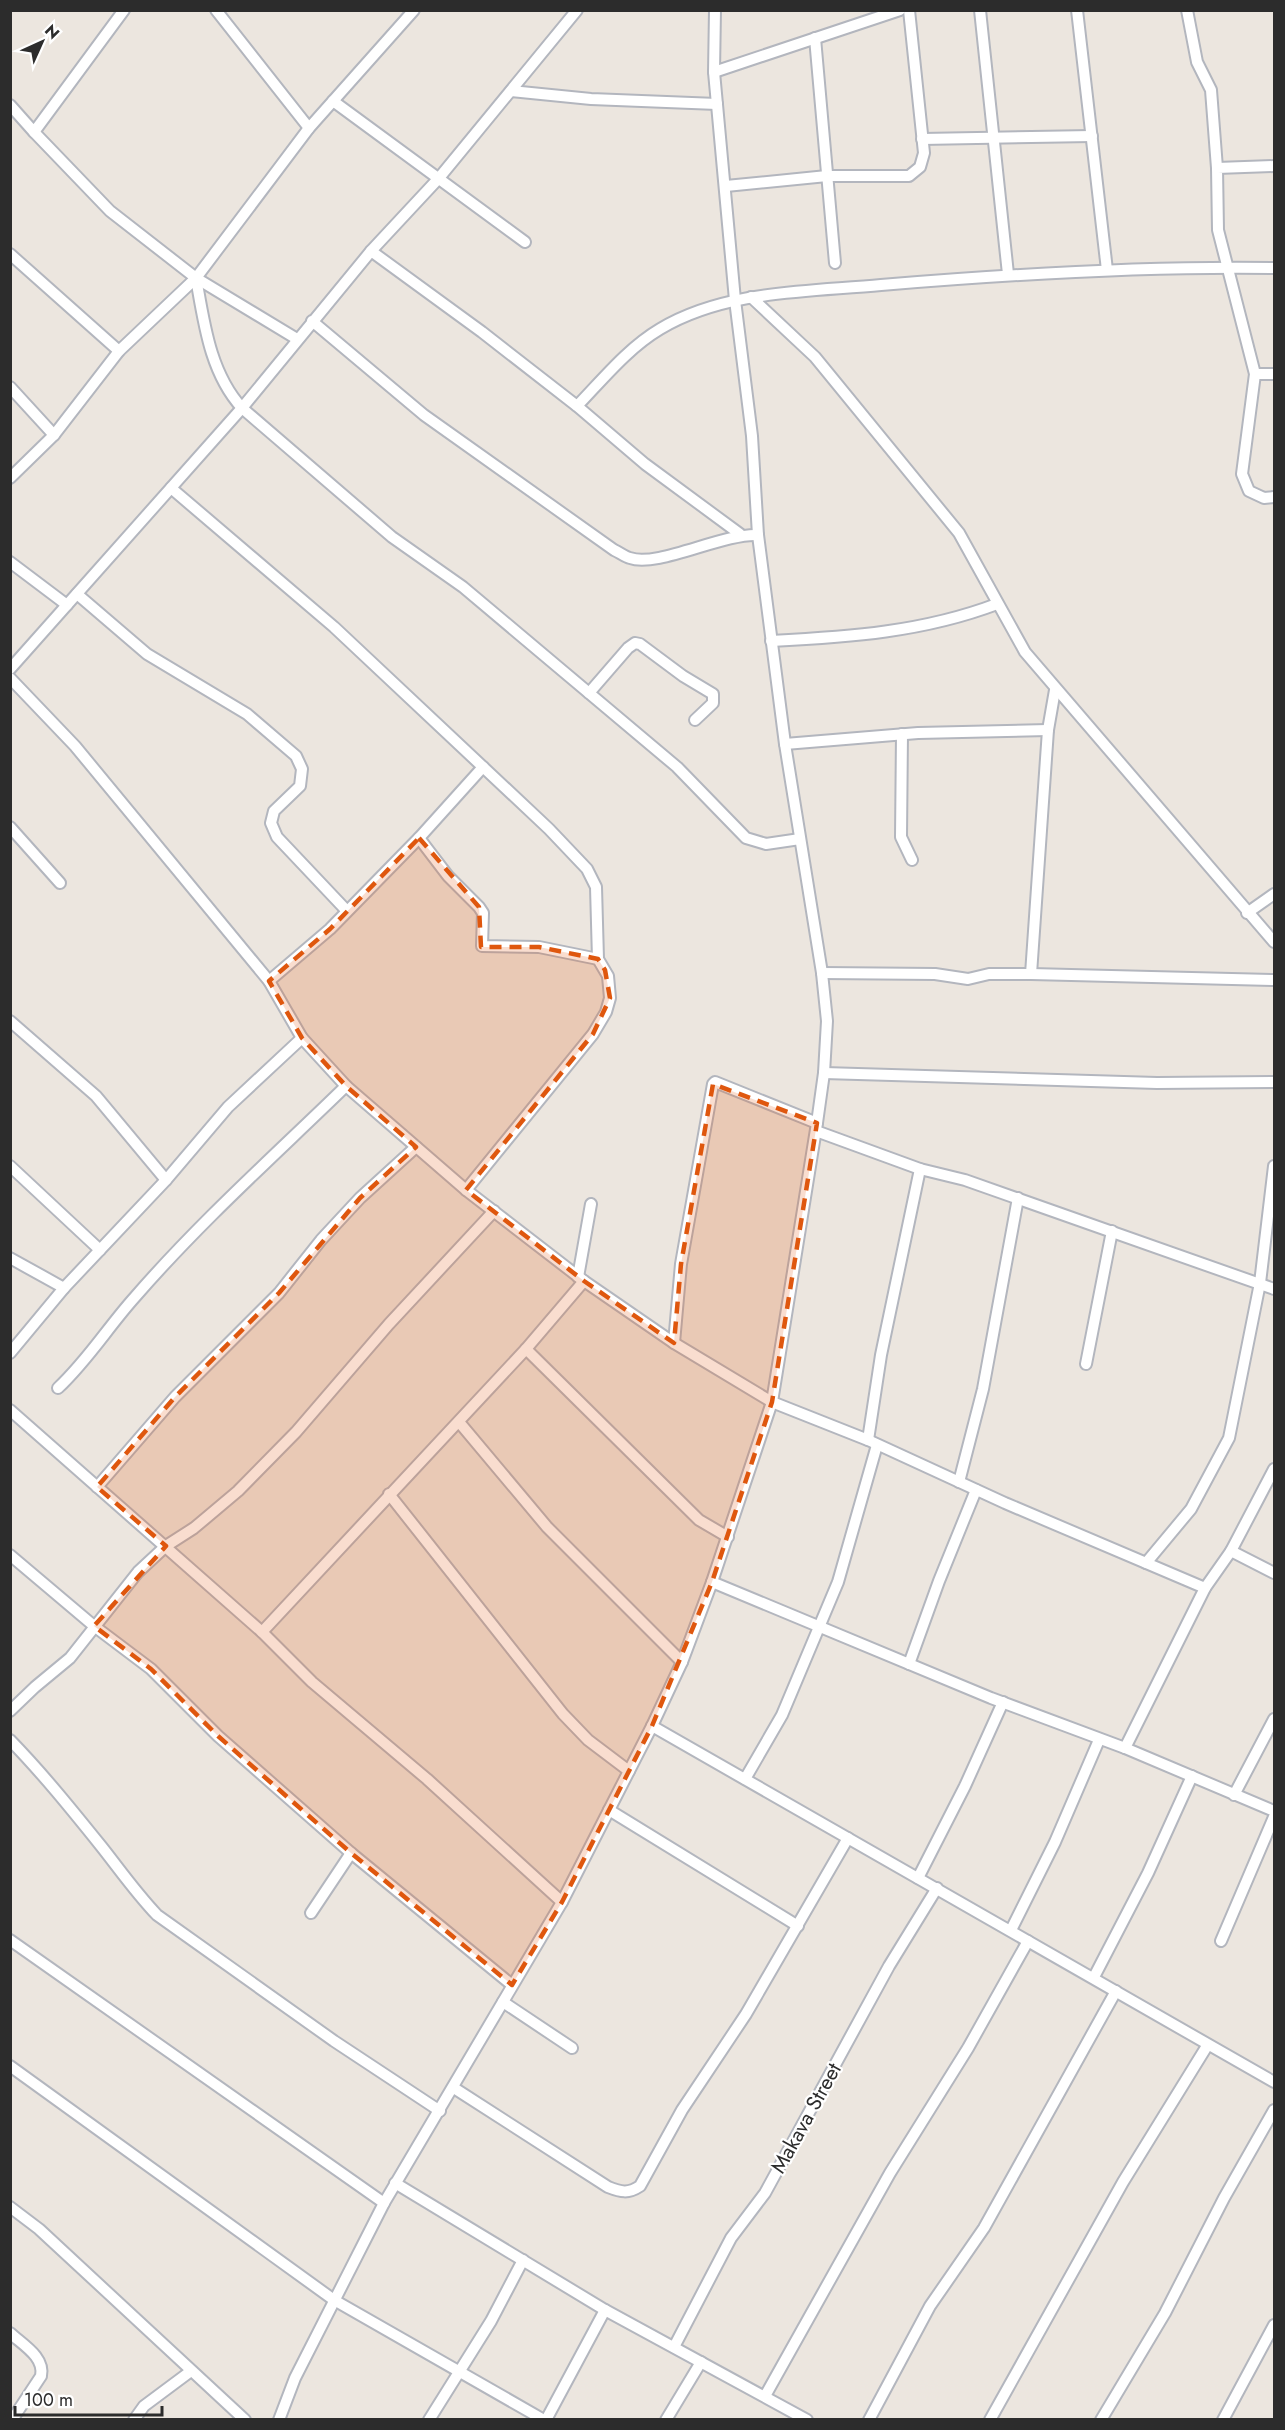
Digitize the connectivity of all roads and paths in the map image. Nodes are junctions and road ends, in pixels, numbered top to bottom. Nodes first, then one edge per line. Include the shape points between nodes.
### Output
1 (124, 10) edge
2 (216, 10) edge
3 (414, 10) edge
4 (577, 10) edge
5 (715, 10) edge
6 (900, 10) edge
7 (909, 10) edge
8 (980, 10) edge
9 (1077, 10) edge
10 (1187, 10) edge
11 (815, 38) junction
12 (714, 72) junction
13 (511, 91) junction
14 (333, 100) junction
15 (717, 104) junction
16 (10, 105) edge
17 (309, 128) junction
18 (34, 132) junction
19 (995, 136) junction
20 (1092, 136) junction
21 (922, 139) junction
22 (1275, 166) edge
23 (1217, 168) junction
24 (827, 177) junction
25 (439, 178) junction
26 (726, 186) junction
27 (525, 242) dead end
28 (371, 251) junction
29 (10, 254) edge
30 (835, 263) dead end
31 (1226, 268) junction
32 (1275, 268) edge
33 (1107, 270) junction
34 (1008, 274) junction
35 (196, 278) junction
36 (751, 297) junction
37 (735, 300) junction
38 (312, 321) junction
39 (297, 339) junction
40 (119, 351) junction
41 (1255, 374) junction
42 (1275, 374) edge
43 (10, 387) edge
44 (577, 406) junction
45 (242, 408) junction
46 (54, 435) junction
47 (10, 478) edge
48 (171, 488) junction
49 (1275, 497) edge
50 (740, 534) junction
51 (758, 535) junction
52 (10, 562) edge
53 (77, 594) junction
54 (997, 604) junction
55 (67, 605) junction
56 (771, 641) junction
57 (10, 669) edge
58 (10, 678) edge
59 (1055, 690) junction
60 (589, 693) junction
61 (695, 720) dead end
62 (1048, 730) junction
63 (902, 734) junction
64 (785, 744) junction
65 (483, 767) junction
66 (10, 827) edge
67 (419, 838) junction
68 (800, 840) junction
69 (912, 860) dead end
70 (60, 883) dead end
71 (1275, 894) edge
72 (346, 910) junction
73 (1247, 913) junction
74 (1275, 942) edge
75 (598, 959) junction
76 (822, 974) junction
77 (1031, 974) junction
78 (1275, 980) edge
79 (269, 981) junction
80 (10, 1021) edge
81 (302, 1038) junction
82 (824, 1073) junction
83 (1275, 1083) edge
84 (346, 1086) junction
85 (817, 1127) junction
86 (416, 1148) junction
87 (10, 1166) edge
88 (1275, 1166) edge
89 (920, 1168) junction
90 (166, 1180) junction
91 (466, 1190) junction
92 (1018, 1198) junction
93 (591, 1204) dead end
94 (494, 1211) junction
95 (1112, 1231) junction
96 (100, 1250) junction
97 (10, 1258) edge
98 (581, 1279) junction
99 (1260, 1283) junction
100 (64, 1288) junction
101 (1275, 1289) edge
102 (674, 1343) junction
103 (526, 1350) junction
104 (10, 1353) edge
105 (1086, 1364) dead end
106 (58, 1388) dead end
107 (772, 1402) junction
108 (10, 1410) edge
109 (459, 1422) junction
110 (873, 1442) junction
111 (1275, 1469) edge
112 (959, 1482) junction
113 (97, 1487) junction
114 (976, 1490) junction
115 (388, 1494) junction
116 (728, 1537) junction
117 (166, 1546) junction
118 (1231, 1551) junction
119 (10, 1555) edge
120 (1146, 1563) junction
121 (1275, 1573) edge
122 (712, 1582) junction
123 (1205, 1588) junction
124 (94, 1626) junction
125 (818, 1626) junction
126 (262, 1632) junction
127 (682, 1662) junction
128 (909, 1664) junction
129 (1003, 1702) junction
130 (10, 1711) edge
131 (1275, 1719) edge
132 (652, 1726) junction
133 (10, 1740) edge
134 (1100, 1740) junction
135 (1125, 1748) junction
136 (629, 1771) junction
137 (1192, 1776) junction
138 (746, 1779) junction
139 (1234, 1795) junction
140 (609, 1810) junction
141 (1275, 1811) edge
142 (1275, 1817) edge
143 (848, 1838) junction
144 (351, 1853) junction
145 (918, 1878) junction
146 (937, 1888) junction
147 (562, 1902) junction
148 (311, 1913) dead end
149 (798, 1926) junction
150 (1011, 1930) junction
151 (10, 1940) edge
152 (1028, 1941) junction
153 (1221, 1941) dead end
154 (1094, 1977) junction
155 (512, 1985) junction
156 (1116, 1991) junction
157 (503, 2002) junction
158 (1207, 2046) junction
159 (572, 2048) dead end
160 (10, 2066) edge
161 (1275, 2082) edge
162 (454, 2088) junction
163 (1275, 2110) edge
164 (440, 2111) junction
165 (395, 2182) junction
166 (384, 2203) junction
167 (10, 2207) edge
168 (523, 2260) junction
169 (334, 2300) junction
170 (605, 2310) junction
171 (1275, 2325) edge
172 (10, 2333) edge
173 (674, 2347) junction
174 (701, 2362) junction
175 (458, 2370) junction
176 (191, 2371) junction
177 (765, 2396) junction
178 (787, 2415) edge
179 (12, 2420) edge
180 (134, 2420) edge
181 (245, 2420) edge
182 (279, 2420) edge
183 (429, 2420) edge
184 (545, 2420) edge
185 (666, 2420) edge
186 (807, 2420) edge
187 (869, 2420) edge
188 (990, 2420) edge
189 (1101, 2420) edge
190 (1223, 2420) edge

1 - 18 street
2 - 17 street
3 - 14 street
4 - 13 street
5 - 12 street
6 - 11 street
7 - 21 street
8 - 19 street
9 - 20 street
10 - 23 street via 1197,62 1211,90
11 - 12 street
11 - 24 street
12 - 15 street
13 - 15 street
13 - 25 street
14 - 17 street
14 - 25 street
15 - 26 street
16 - 18 street
17 - 35 street
18 - 35 street via 110,211
19 - 20 street
19 - 21 street
19 - 34 street
20 - 33 street
21 - 24 street via 920,167 909,176
22 - 23 street
23 - 31 street via 1218,230
24 - 26 street
24 - 30 street
25 - 27 street
25 - 28 street
26 - 37 street
28 - 38 street
28 - 44 street
29 - 40 street
31 - 32 street
31 - 33 street
31 - 41 street
33 - 34 street
34 - 36 street
35 - 39 street
35 - 40 street
35 - 45 street via 217,369 227,392
36 - 37 street
36 - 54 street via 815,357 959,533
37 - 44 street via 661,328 633,349
37 - 51 street via 752,436
38 - 39 street
38 - 50 street via 424,415 632,559 652,559
39 - 45 street
40 - 46 street
41 - 42 street
41 - 49 street via 1242,474 1249,490 1264,498
43 - 46 street
44 - 50 street via 645,464
45 - 48 street
45 - 60 street via 392,537 463,587
46 - 47 street
48 - 53 street
48 - 65 street via 334,627
50 - 51 street
51 - 56 street
52 - 55 street
53 - 55 street
53 - 72 street via 147,654 247,714 296,756 302,769 300,786 274,811 271,823 277,837
54 - 56 street via 921,627
54 - 59 street via 1024,652
55 - 57 street
56 - 64 street
58 - 79 street via 75,746
59 - 62 street
59 - 73 street
60 - 61 street via 628,648 640,644 713,694 713,703
60 - 68 street via 677,767 746,838 766,844
62 - 63 street
62 - 77 street
63 - 64 street
63 - 69 street via 901,837
64 - 68 street
65 - 67 street
65 - 75 street via 587,868 596,886
66 - 70 street
67 - 72 street
67 - 75 street via 483,913 482,946 539,947
68 - 76 street
71 - 73 street
72 - 79 street via 330,929
73 - 74 street
75 - 91 street via 608,976 610,998 606,1012 593,1034
76 - 77 street via 935,974 968,979 989,974
76 - 82 street via 827,1021
77 - 78 street
79 - 81 street
80 - 90 street via 96,1096
81 - 84 street
81 - 90 street via 228,1107
82 - 83 street
82 - 85 street
84 - 86 street
84 - 106 street via 134,1297 82,1365
85 - 89 street
85 - 102 street via 712,1084 681,1264
85 - 107 street
86 - 91 street
86 - 113 street via 360,1198 279,1293 175,1397
87 - 96 street
88 - 99 street
89 - 92 street
89 - 110 street via 881,1355
90 - 96 street
91 - 94 street
92 - 95 street
92 - 112 street via 983,1389
93 - 98 street
94 - 98 street
94 - 117 street via 238,1491
95 - 99 street
95 - 105 street
96 - 100 street
97 - 100 street
98 - 102 street
98 - 103 street
99 - 101 street
99 - 120 street via 1229,1438 1191,1509
100 - 104 street
102 - 107 street
103 - 109 street
103 - 116 street via 699,1520
107 - 110 street
107 - 116 street
108 - 113 street
109 - 115 street
109 - 127 street via 547,1527
110 - 112 street
110 - 125 street via 838,1582
111 - 118 street
112 - 114 street
113 - 117 street
114 - 120 street
114 - 128 street
115 - 126 street
115 - 136 street via 563,1713 588,1740
116 - 122 street
117 - 124 street via 138,1572
117 - 126 street
118 - 121 street
118 - 123 street
119 - 124 street
120 - 123 street
122 - 125 street
122 - 127 street
123 - 135 street
124 - 130 street via 70,1658
124 - 144 street via 152,1669 218,1736
125 - 128 street
125 - 138 street via 782,1715
126 - 147 street via 312,1682
127 - 132 street
128 - 129 street
129 - 134 street
129 - 145 street
131 - 139 street
132 - 136 street
132 - 138 street
133 - 164 street via 157,1915
134 - 135 street
134 - 150 street
135 - 137 street
136 - 140 street
137 - 139 street
137 - 154 street
138 - 143 street
139 - 141 street
140 - 147 street
140 - 149 street
142 - 153 street
143 - 145 street
143 - 149 street
144 - 148 street
144 - 155 street
145 - 146 street
146 - 150 street
146 - 173 street, Makava Street via 889,1966 765,2193 731,2238
147 - 155 street
149 - 162 street via 634,2190 623,2193 608,2187
150 - 152 street
151 - 166 street
152 - 154 street
152 - 177 street
154 - 156 street
155 - 157 street
156 - 158 street
156 - 187 street via 984,2228 930,2306
157 - 159 street
157 - 162 street
158 - 161 street
158 - 188 street via 1123,2182
160 - 169 street
162 - 164 street
163 - 189 street via 1165,2313
164 - 165 street
165 - 166 street
165 - 168 street
166 - 169 street
167 - 176 street via 71,2258
168 - 170 street
168 - 175 street via 491,2321
169 - 175 street
169 - 182 street
170 - 173 street
170 - 184 street
171 - 190 street
172 - 179 street via 43,2368
173 - 174 street
174 - 177 street
174 - 185 street
175 - 183 street
175 - 184 street
176 - 180 street via 144,2406
176 - 181 street
177 - 178 street
178 - 186 street

